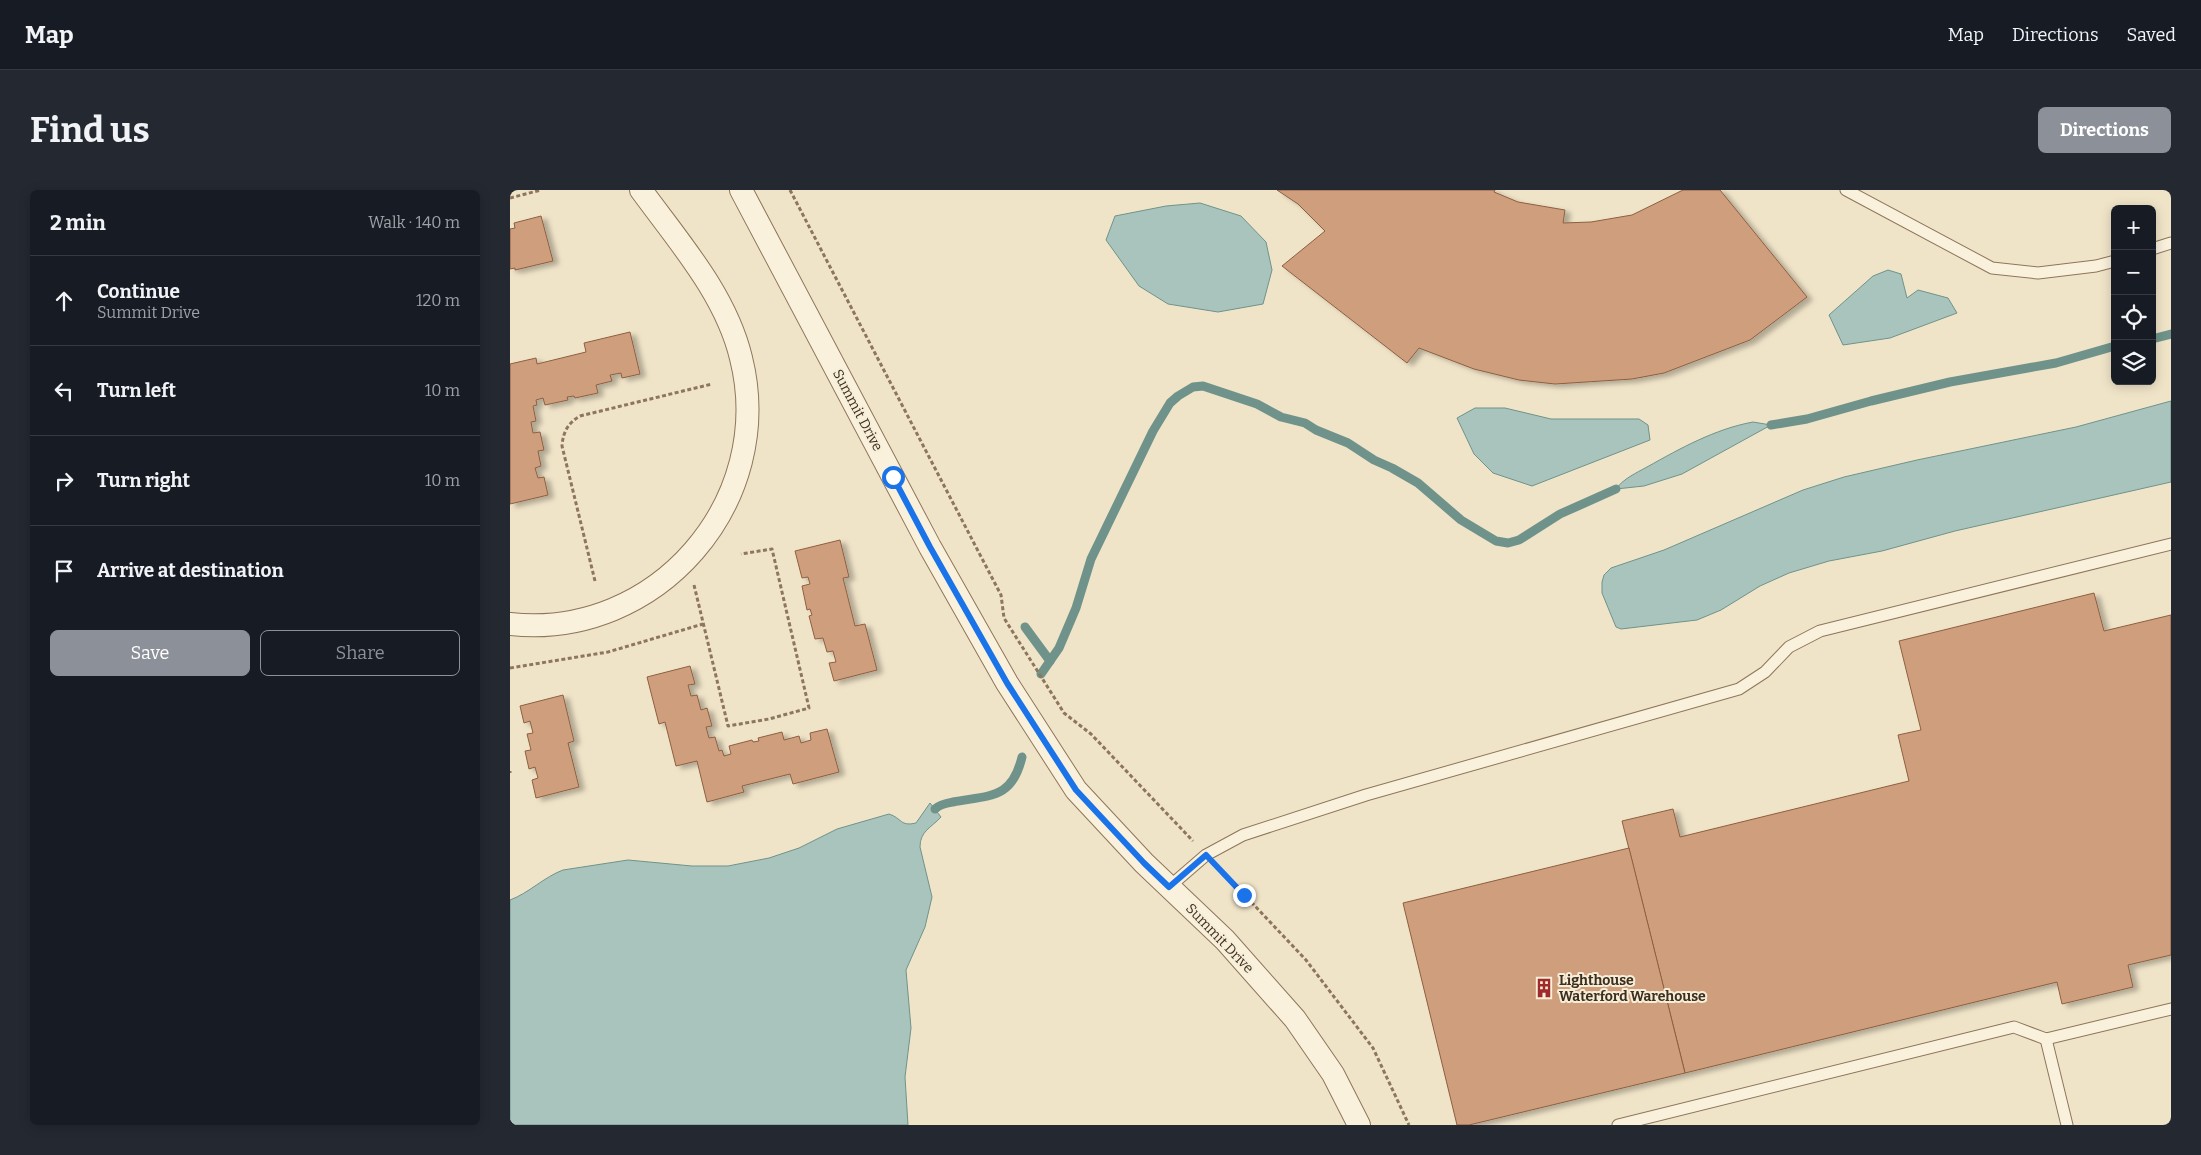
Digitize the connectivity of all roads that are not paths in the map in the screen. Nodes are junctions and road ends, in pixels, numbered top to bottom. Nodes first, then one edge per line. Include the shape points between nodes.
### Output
1 (642, 190) edge
2 (741, 190) edge
3 (1846, 190) edge
4 (2171, 243) edge
5 (2156, 248) edge
6 (2111, 262) edge
7 (2171, 544) edge
8 (510, 624) edge
9 (1169, 887) junction
10 (2171, 1009) edge
11 (2046, 1039) junction
12 (1359, 1125) edge
13 (1618, 1125) edge
14 (2067, 1125) edge

1 - 8 street via 704,279 736,338 747,400 746,438 737,474 724,507 700,544 652,589 626,604 588,618 542,625
2 - 9 street, Summit Drive via 930,547 1007,683 1076,790
3 - 6 lane via 1992,268 2038,273
4 - 5 lane
7 - 9 lane via 1820,631 1788,647 1765,672 1739,689 1366,795 1243,836 1206,855
9 - 12 street, Summit Drive via 1225,940 1295,1019 1333,1074
10 - 11 lane
11 - 13 lane via 2014,1027
11 - 14 lane

